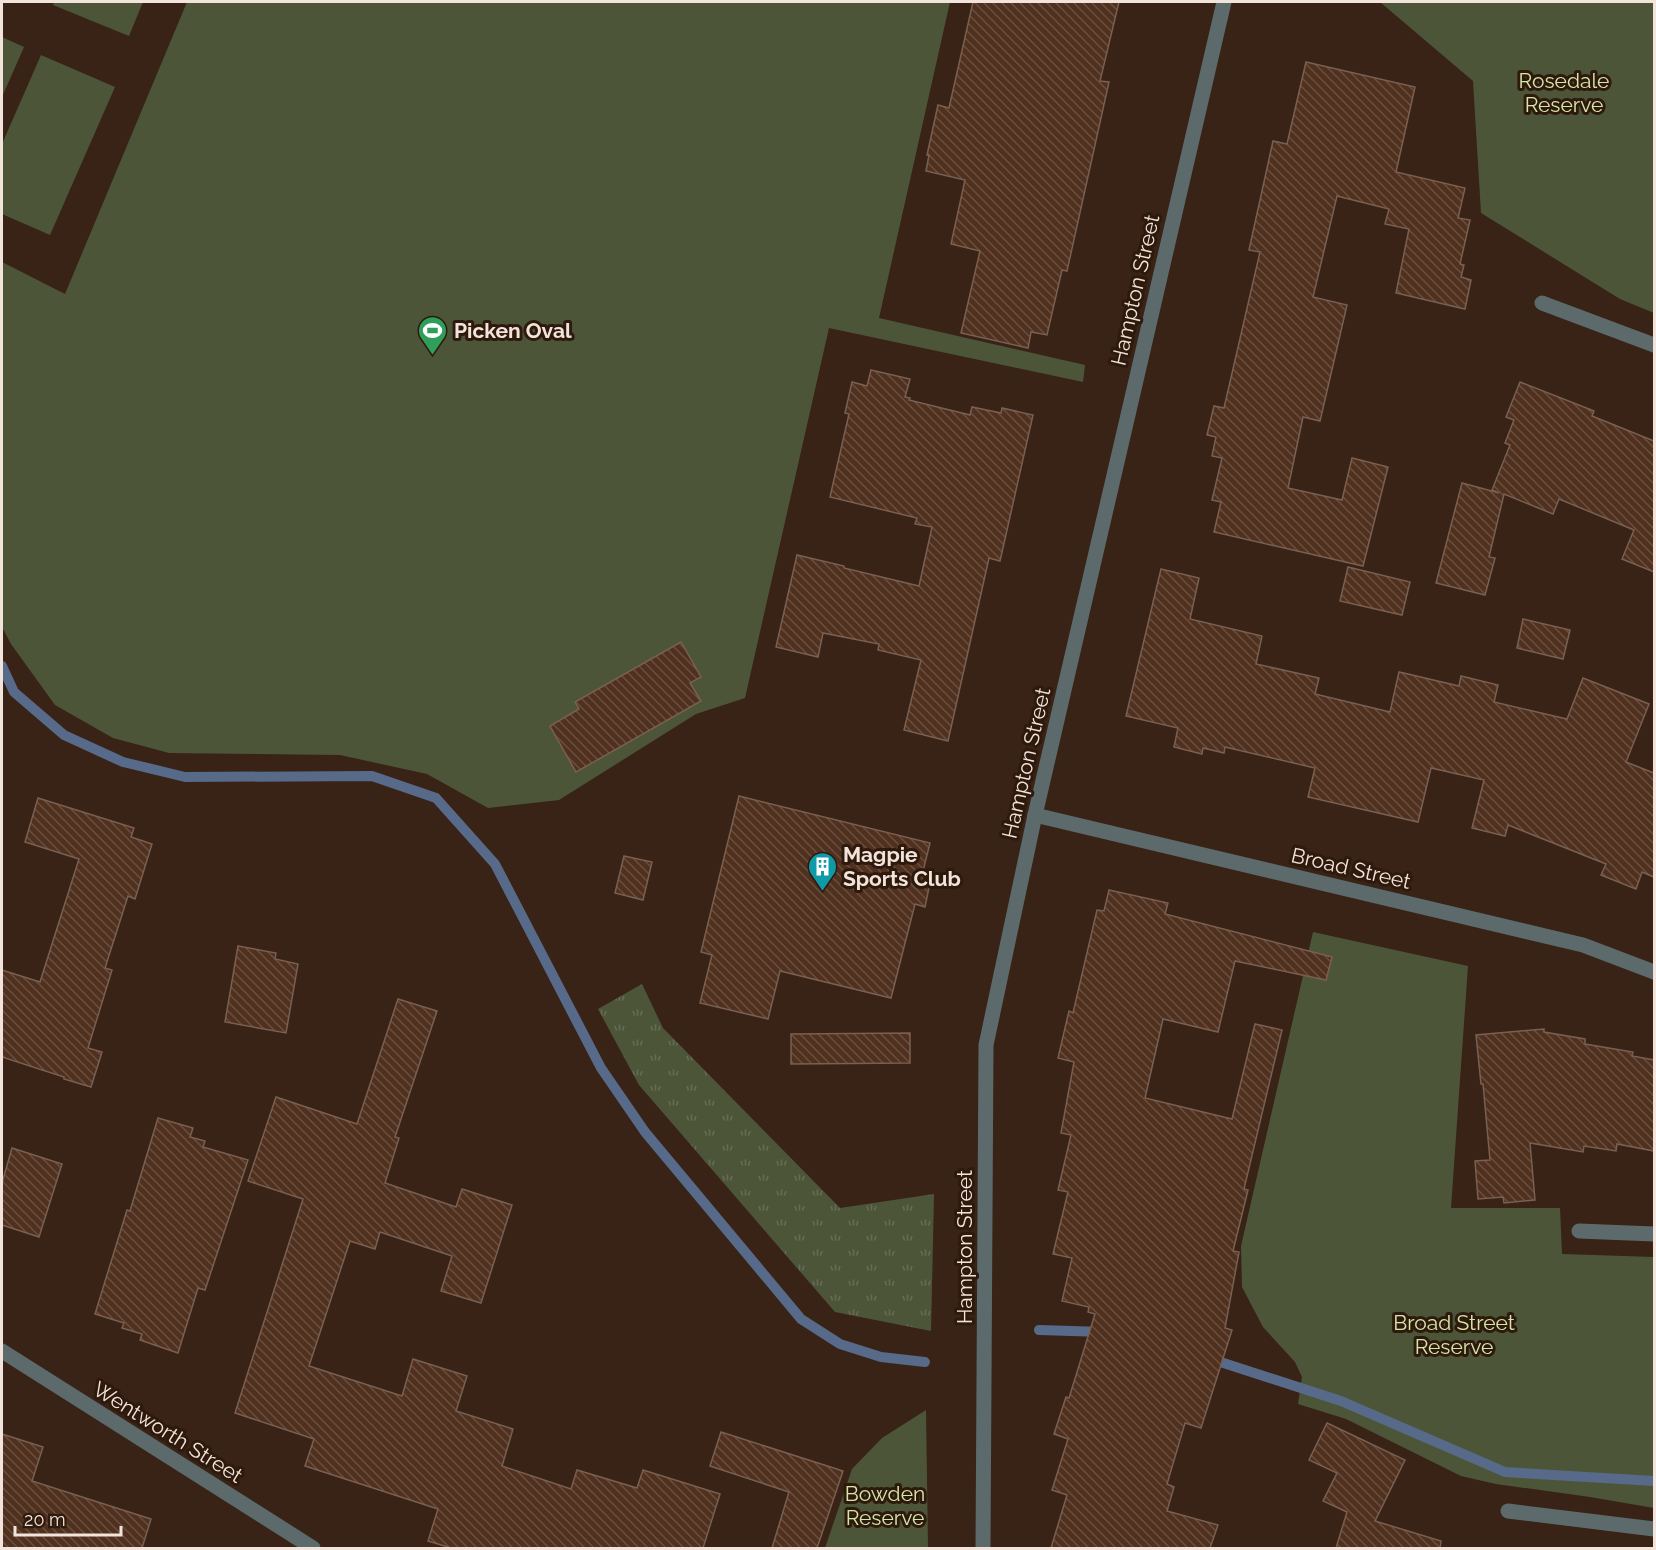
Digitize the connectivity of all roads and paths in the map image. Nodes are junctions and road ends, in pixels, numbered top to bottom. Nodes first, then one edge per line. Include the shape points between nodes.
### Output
1 (1224, 2) edge
2 (1542, 303) dead end
3 (1654, 345) edge
4 (1035, 815) junction
5 (1654, 972) edge
6 (1578, 1232) dead end
7 (1654, 1234) edge
8 (2, 1351) edge
9 (1509, 1511) dead end
10 (1654, 1529) edge
11 (313, 1548) edge
12 (983, 1548) edge

1 - 4 street, Hampton Street
2 - 3 street
4 - 5 street, Broad Street via 1584,945
4 - 12 street, Hampton Street via 986,1045
6 - 7 street
8 - 11 street, Wentworth Street
9 - 10 street

